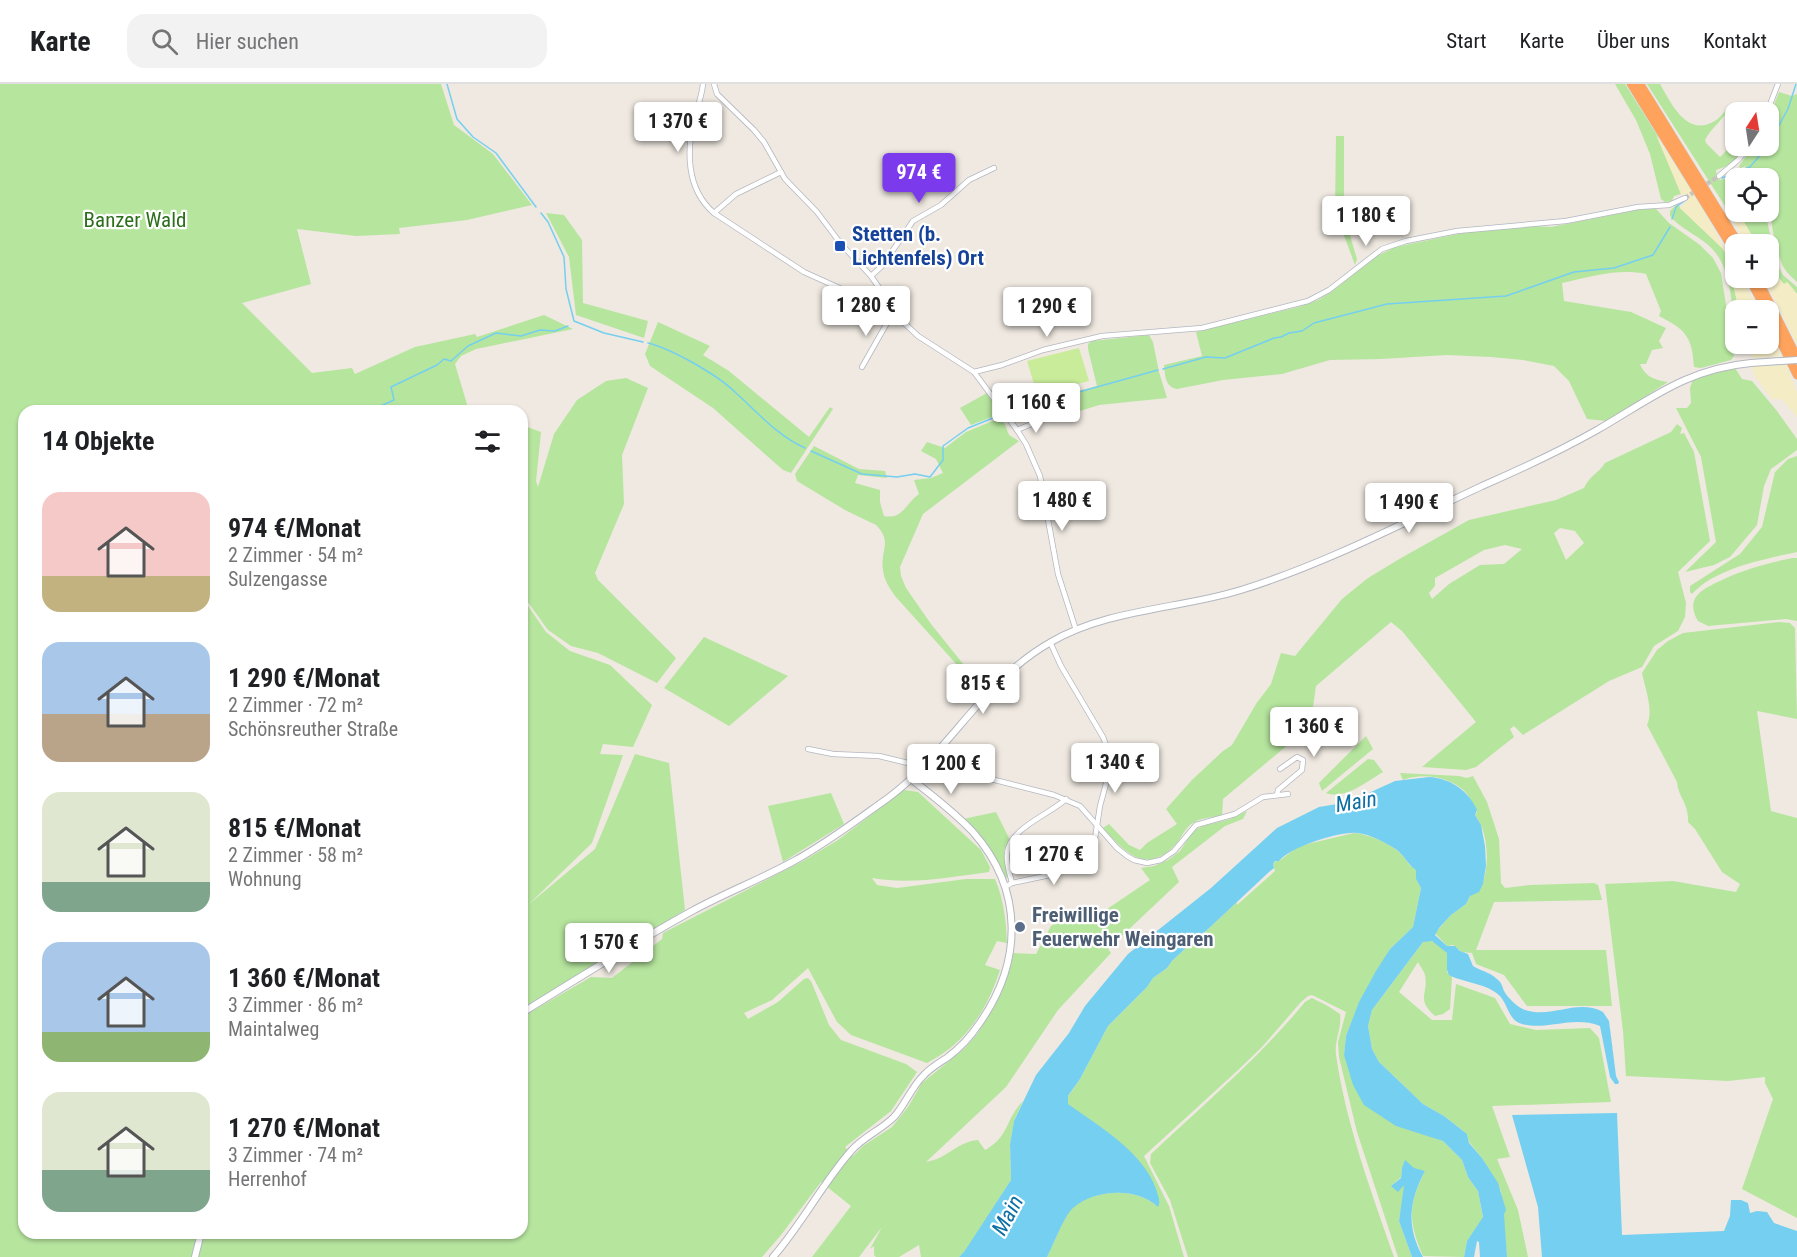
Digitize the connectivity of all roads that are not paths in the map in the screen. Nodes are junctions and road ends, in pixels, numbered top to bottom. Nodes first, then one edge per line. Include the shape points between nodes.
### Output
1 (704, 84) edge
2 (714, 84) edge
3 (1631, 84) edge
4 (1640, 84) edge
5 (1778, 85) edge
6 (1771, 102) edge
7 (1741, 156) edge
8 (994, 168) dead end
9 (781, 172) junction
10 (1719, 176) tunnel mouth
11 (1684, 198) tunnel mouth
12 (714, 213) junction
13 (1733, 234) edge
14 (1725, 236) edge
15 (871, 276) junction
16 (1762, 288) edge
17 (893, 315) junction
18 (1779, 338) edge
19 (1797, 359) edge
20 (862, 367) dead end
21 (974, 372) junction
22 (1797, 375) edge
23 (1046, 418) dead end
24 (1017, 430) junction
25 (1076, 630) junction
26 (1050, 642) junction
27 (808, 749) dead end
28 (1280, 769) dead end
29 (920, 770) junction
30 (911, 779) junction
31 (1288, 794) dead end
32 (1277, 795) junction
33 (1066, 799) junction
34 (1097, 826) junction
35 (1012, 883) junction
36 (1005, 887) junction
37 (528, 1009) edge
38 (200, 1239) edge
39 (195, 1257) edge
40 (773, 1257) edge

1 - 12 street via 691,134 690,165 699,197
2 - 9 street via 717,94 764,142
3 - 14 highway
4 - 13 highway
5 - 6 street
7 - 10 street
8 - 15 street via 969,180 941,205 914,221
9 - 12 street via 736,194
9 - 15 street
11 - 21 street via 1669,205 1566,222 1457,231 1416,239 1382,249 1329,290 1308,301 1202,328 1088,339
12 - 17 street via 804,272
15 - 17 street
16 - 19 highway
17 - 20 street
17 - 21 street
18 - 22 highway
19 - 25 street, bridge via 1694,374 1519,470 1329,557 1236,591 1116,617
21 - 24 street
23 - 24 street
24 - 25 street via 1035,461 1044,489 1058,574
25 - 26 street
26 - 29 street via 982,697
26 - 34 street via 1106,743 1110,761
27 - 29 street via 879,756 905,761
28 - 32 street via 1297,757 1303,760 1302,770
29 - 30 street
29 - 33 street via 932,775 999,780
30 - 36 street via 973,832
30 - 37 street via 815,849 685,915
31 - 32 street
32 - 34 street via 1263,797 1235,814 1196,825 1174,851 1153,863 1127,856
33 - 34 street via 1080,806
33 - 35 street via 1030,823 1011,843 1007,861
34 - 35 street via 1094,844 1079,860 1050,875
35 - 36 street
36 - 40 street via 1013,930 1004,975 993,1002 967,1040 922,1077 894,1116 852,1150
38 - 39 street

